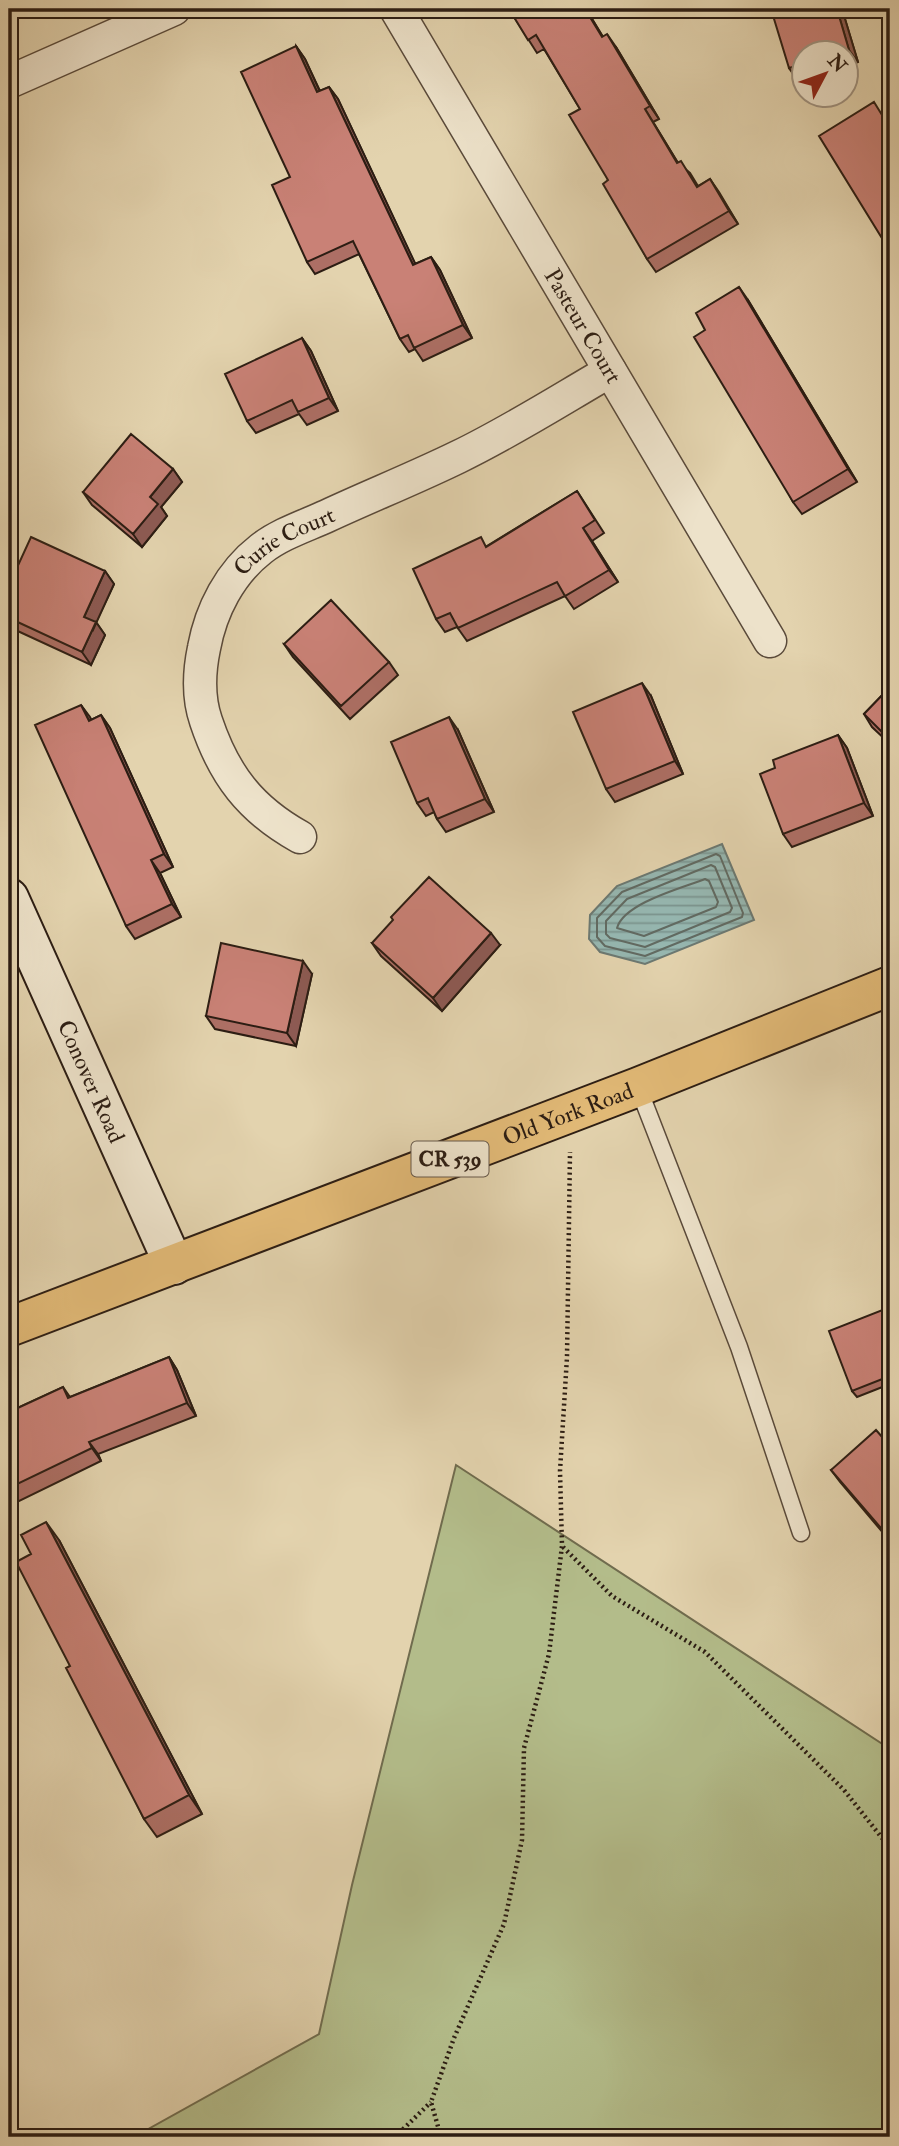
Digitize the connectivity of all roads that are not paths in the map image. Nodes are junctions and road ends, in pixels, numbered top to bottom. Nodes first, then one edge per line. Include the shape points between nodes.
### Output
1 (174, 9) edge
2 (396, 9) edge
3 (9, 82) edge
4 (610, 370) junction
5 (770, 641) dead end
6 (300, 838) dead end
7 (9, 898) edge
8 (890, 986) edge
9 (638, 1087) junction
10 (174, 1265) junction
11 (9, 1327) edge
12 (801, 1533) dead end

1 - 3 street
2 - 4 street, Pasteur Court
4 - 5 street, Pasteur Court
4 - 6 street, Curie Court via 457,458 276,539 250,559 229,585 213,613 204,645 200,681 204,715 219,756 249,801
7 - 10 street, Conover Road
8 - 9 main road, Old York Road / CR 539
9 - 10 main road, Old York Road / CR 539
9 - 12 lane via 739,1346
10 - 11 main road, Old York Road / CR 539

